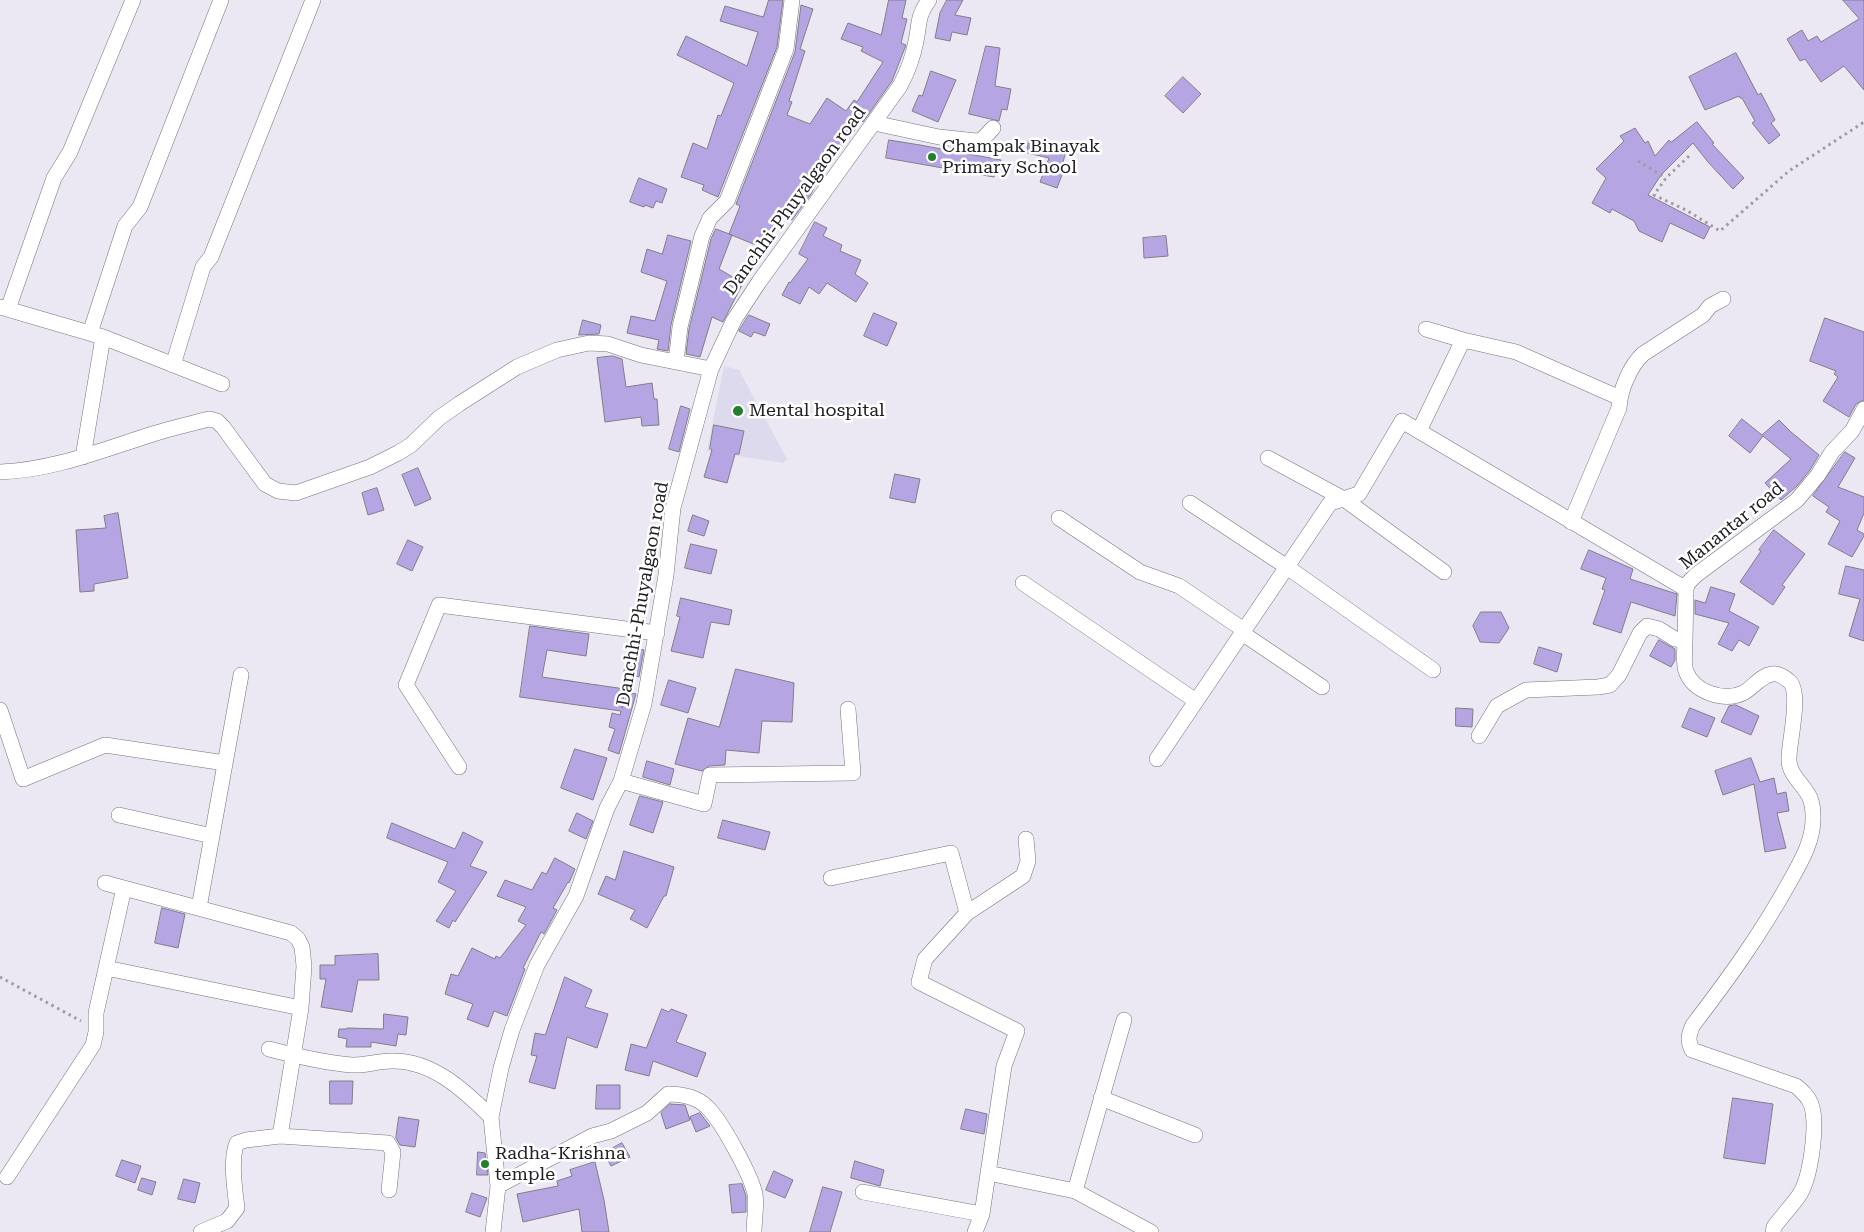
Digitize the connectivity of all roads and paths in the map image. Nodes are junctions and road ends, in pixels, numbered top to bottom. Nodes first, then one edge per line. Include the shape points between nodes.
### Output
1 (133, 0) edge
2 (221, 0) edge
3 (314, 0) edge
4 (792, 0) edge
5 (921, 4) edge
6 (1864, 122) edge
7 (874, 123) junction
8 (992, 128) dead end
9 (1689, 156) dead end
10 (1638, 162) dead end
11 (1666, 178) junction
12 (1723, 299) dead end
13 (4, 308) edge
14 (1426, 329) dead end
15 (96, 335) junction
16 (1463, 340) junction
17 (676, 362) junction
18 (173, 365) junction
19 (711, 369) junction
20 (222, 384) dead end
21 (1620, 398) junction
22 (1864, 409) edge
23 (1419, 431) junction
24 (83, 457) junction
25 (1268, 458) dead end
26 (0, 472) edge
27 (1344, 499) junction
28 (1190, 503) dead end
29 (1059, 518) dead end
30 (1571, 522) junction
31 (1287, 567) junction
32 (1444, 572) dead end
33 (1023, 583) dead end
34 (1686, 589) junction
35 (1243, 632) junction
36 (657, 633) junction
37 (1685, 641) junction
38 (1433, 670) dead end
39 (241, 675) dead end
40 (1322, 687) dead end
41 (1196, 701) junction
42 (848, 709) dead end
43 (0, 710) edge
44 (1479, 736) dead end
45 (1157, 758) dead end
46 (225, 762) junction
47 (459, 767) dead end
48 (621, 781) junction
49 (119, 815) dead end
50 (212, 836) junction
51 (1026, 839) dead end
52 (831, 878) dead end
53 (105, 883) dead end
54 (124, 888) junction
55 (199, 908) junction
56 (968, 913) junction
57 (106, 968) junction
58 (0, 977) edge
59 (301, 1008) junction
60 (1124, 1020) dead end
61 (96, 1030) junction
62 (269, 1049) dead end
63 (293, 1055) junction
64 (1102, 1098) junction
65 (491, 1116) junction
66 (1195, 1135) dead end
67 (280, 1136) junction
68 (988, 1174) junction
69 (7, 1177) dead end
70 (498, 1186) junction
71 (389, 1190) dead end
72 (1075, 1191) junction
73 (863, 1192) dead end
74 (982, 1214) junction
75 (201, 1232) edge
76 (493, 1232) edge
77 (754, 1232) edge
78 (975, 1232) edge
79 (1152, 1232) edge
80 (1773, 1232) edge

1 - 13 street via 70,152 54,178
2 - 15 street via 140,207 126,226
3 - 18 street via 211,257 203,267
4 - 17 street via 786,49 727,201 710,218 702,236 680,327
5 - 7 street, Danchhi-Phuyalgaon road via 910,66
6 - 11 path via 1789,171 1720,231 1654,195
7 - 8 street via 976,141 982,140
7 - 19 street, Danchhi-Phuyalgaon road via 734,320
9 - 11 path
10 - 11 path
12 - 21 street via 1635,361
13 - 15 street
14 - 16 street
15 - 18 street
15 - 24 street
16 - 21 street via 1516,352
16 - 23 street
17 - 19 street
17 - 24 street via 608,344 582,344 557,350 517,367 459,404 398,453 370,467 296,493 278,491 265,484 223,427 208,419
18 - 20 street
19 - 36 street, Danchhi-Phuyalgaon road via 673,508
21 - 30 street via 1620,408
22 - 34 street, Manantar road via 1852,431 1832,452 1797,500 1696,575
23 - 27 street via 1402,421 1359,494
23 - 30 street
24 - 26 street via 40,469
25 - 27 street
27 - 31 street via 1330,503
27 - 32 street
28 - 31 street
29 - 35 street via 1140,572 1179,586
30 - 34 street
31 - 35 street
31 - 38 street
33 - 41 street
34 - 37 street, Manantar road
35 - 40 street
35 - 41 street
36 - 47 street via 439,605 406,685
36 - 48 street, Danchhi-Phuyalgaon road via 644,704
37 - 44 street via 1647,626 1640,633 1619,675 1610,684 1526,690 1497,706
37 - 80 street, Manantar road via 1685,670 1691,682 1714,695 1726,697 1743,693 1772,674 1791,682 1795,697 1788,760 1791,772 1810,798 1813,817 1811,836 1803,856 1768,920 1689,1034 1692,1050 1796,1086 1811,1103 1814,1119 1808,1176
39 - 46 street
41 - 45 street
42 - 48 street via 853,773 710,775 704,804
43 - 46 street via 23,779 104,745
46 - 50 street
48 - 65 street, Danchhi-Phuyalgaon road via 607,808 576,896 538,966 512,1030
49 - 50 street
50 - 55 street
51 - 56 street via 1028,861 1022,876
52 - 56 street via 951,853
53 - 54 street
54 - 55 street
54 - 57 street
55 - 59 street via 291,933 298,939 304,966
56 - 68 street via 925,959 919,982 1017,1031 1004,1066
57 - 59 street
57 - 61 street via 96,1013
58 - 61 path
59 - 63 street
60 - 64 street
61 - 69 street via 90,1051
62 - 63 street
63 - 65 street via 353,1065 394,1061 418,1065 454,1085
63 - 67 street
64 - 66 street
64 - 72 street
65 - 70 street, Danchhi-Phuyalgaon road
67 - 71 street via 388,1144 393,1152
67 - 75 street via 237,1143 234,1150 237,1208 226,1221
68 - 72 street
68 - 74 street
70 - 76 street, Danchhi-Phuyalgaon road
70 - 77 street via 592,1136 611,1131 647,1113 668,1094 686,1095 706,1105 714,1115 752,1184
72 - 79 street
73 - 74 street
74 - 78 street

